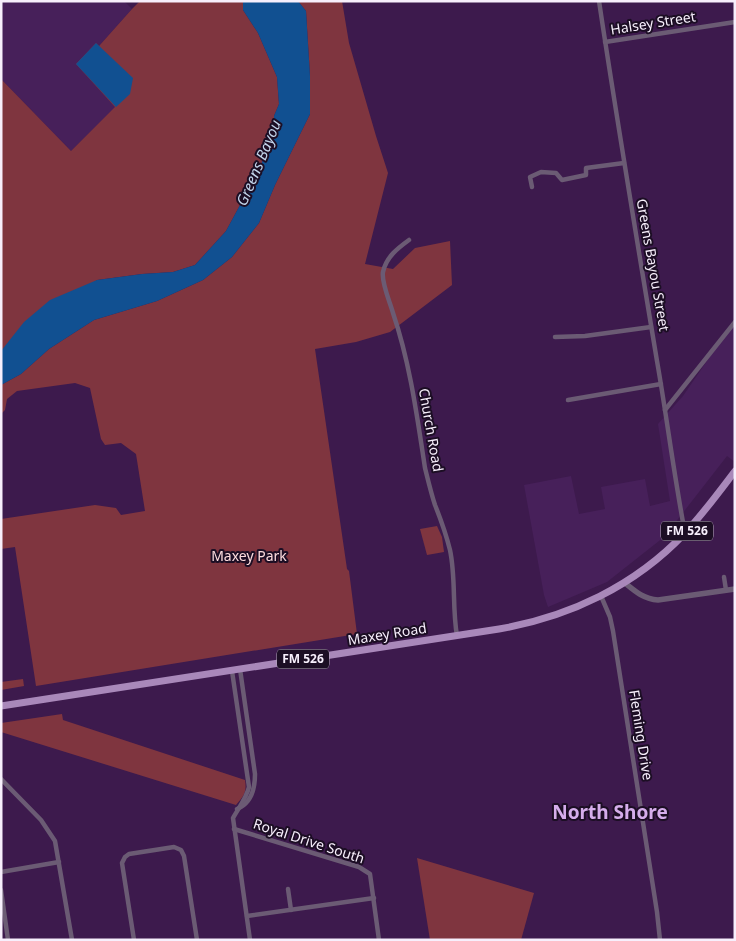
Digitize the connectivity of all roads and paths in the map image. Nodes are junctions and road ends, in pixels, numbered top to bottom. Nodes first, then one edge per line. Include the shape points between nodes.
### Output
1 (599, 1) edge
2 (735, 22) edge
3 (605, 42) junction
4 (624, 163) junction
5 (532, 187) dead end
6 (409, 240) dead end
7 (735, 322) edge
8 (651, 326) junction
9 (555, 337) dead end
10 (661, 384) junction
11 (568, 400) dead end
12 (665, 410) junction
13 (735, 471) edge
14 (685, 533) junction
15 (724, 577) dead end
16 (625, 583) junction
17 (735, 589) edge
18 (726, 590) junction
19 (601, 596) junction
20 (457, 636) junction
21 (236, 670) junction
22 (1, 706) edge
23 (248, 724) junction
24 (240, 726) junction
25 (1, 779) edge
26 (237, 809) junction
27 (234, 829) junction
28 (59, 862) junction
29 (1, 872) edge
30 (288, 889) dead end
31 (1, 890) edge
32 (374, 898) junction
33 (291, 910) junction
34 (247, 916) junction
35 (8, 940) edge
36 (72, 940) edge
37 (134, 940) edge
38 (197, 940) edge
39 (250, 940) edge
40 (379, 940) edge
41 (660, 940) edge

1 - 3 street, Greens Bayou Street
2 - 3 street, Halsey Street
3 - 4 street, Greens Bayou Street
4 - 5 street via 586,168 586,175 562,180 556,173 541,172 530,177
4 - 8 street, Greens Bayou Street
6 - 20 street, Church Road via 396,249 382,273 409,371 428,483 450,551
7 - 12 street
8 - 9 street
8 - 10 street, Greens Bayou Street
10 - 11 street
10 - 12 street, Greens Bayou Street
12 - 14 street, Greens Bayou Street
13 - 14 main road, FM 526
14 - 16 main road, FM 526
15 - 18 street
16 - 18 street via 651,600
16 - 19 main road, Maxey Road / FM 526
17 - 18 street
19 - 20 main road, Maxey Road / FM 526 via 530,623
19 - 41 street, Fleming Drive via 613,631
20 - 21 main road, Maxey Road / FM 526
21 - 22 main road, Maxey Road / FM 526
21 - 23 street
21 - 24 street
23 - 24 street
23 - 26 street via 256,783 251,797
24 - 26 street via 249,787
25 - 28 street via 41,820 55,841
26 - 27 street via 233,818
27 - 32 street, Royal Drive South via 359,867 370,874
27 - 34 street
28 - 29 street
28 - 36 street
30 - 33 street
31 - 35 street
32 - 33 street
32 - 40 street, Royal Drive South
33 - 34 street
34 - 39 street
37 - 38 street via 122,863 129,854 174,847 184,856

